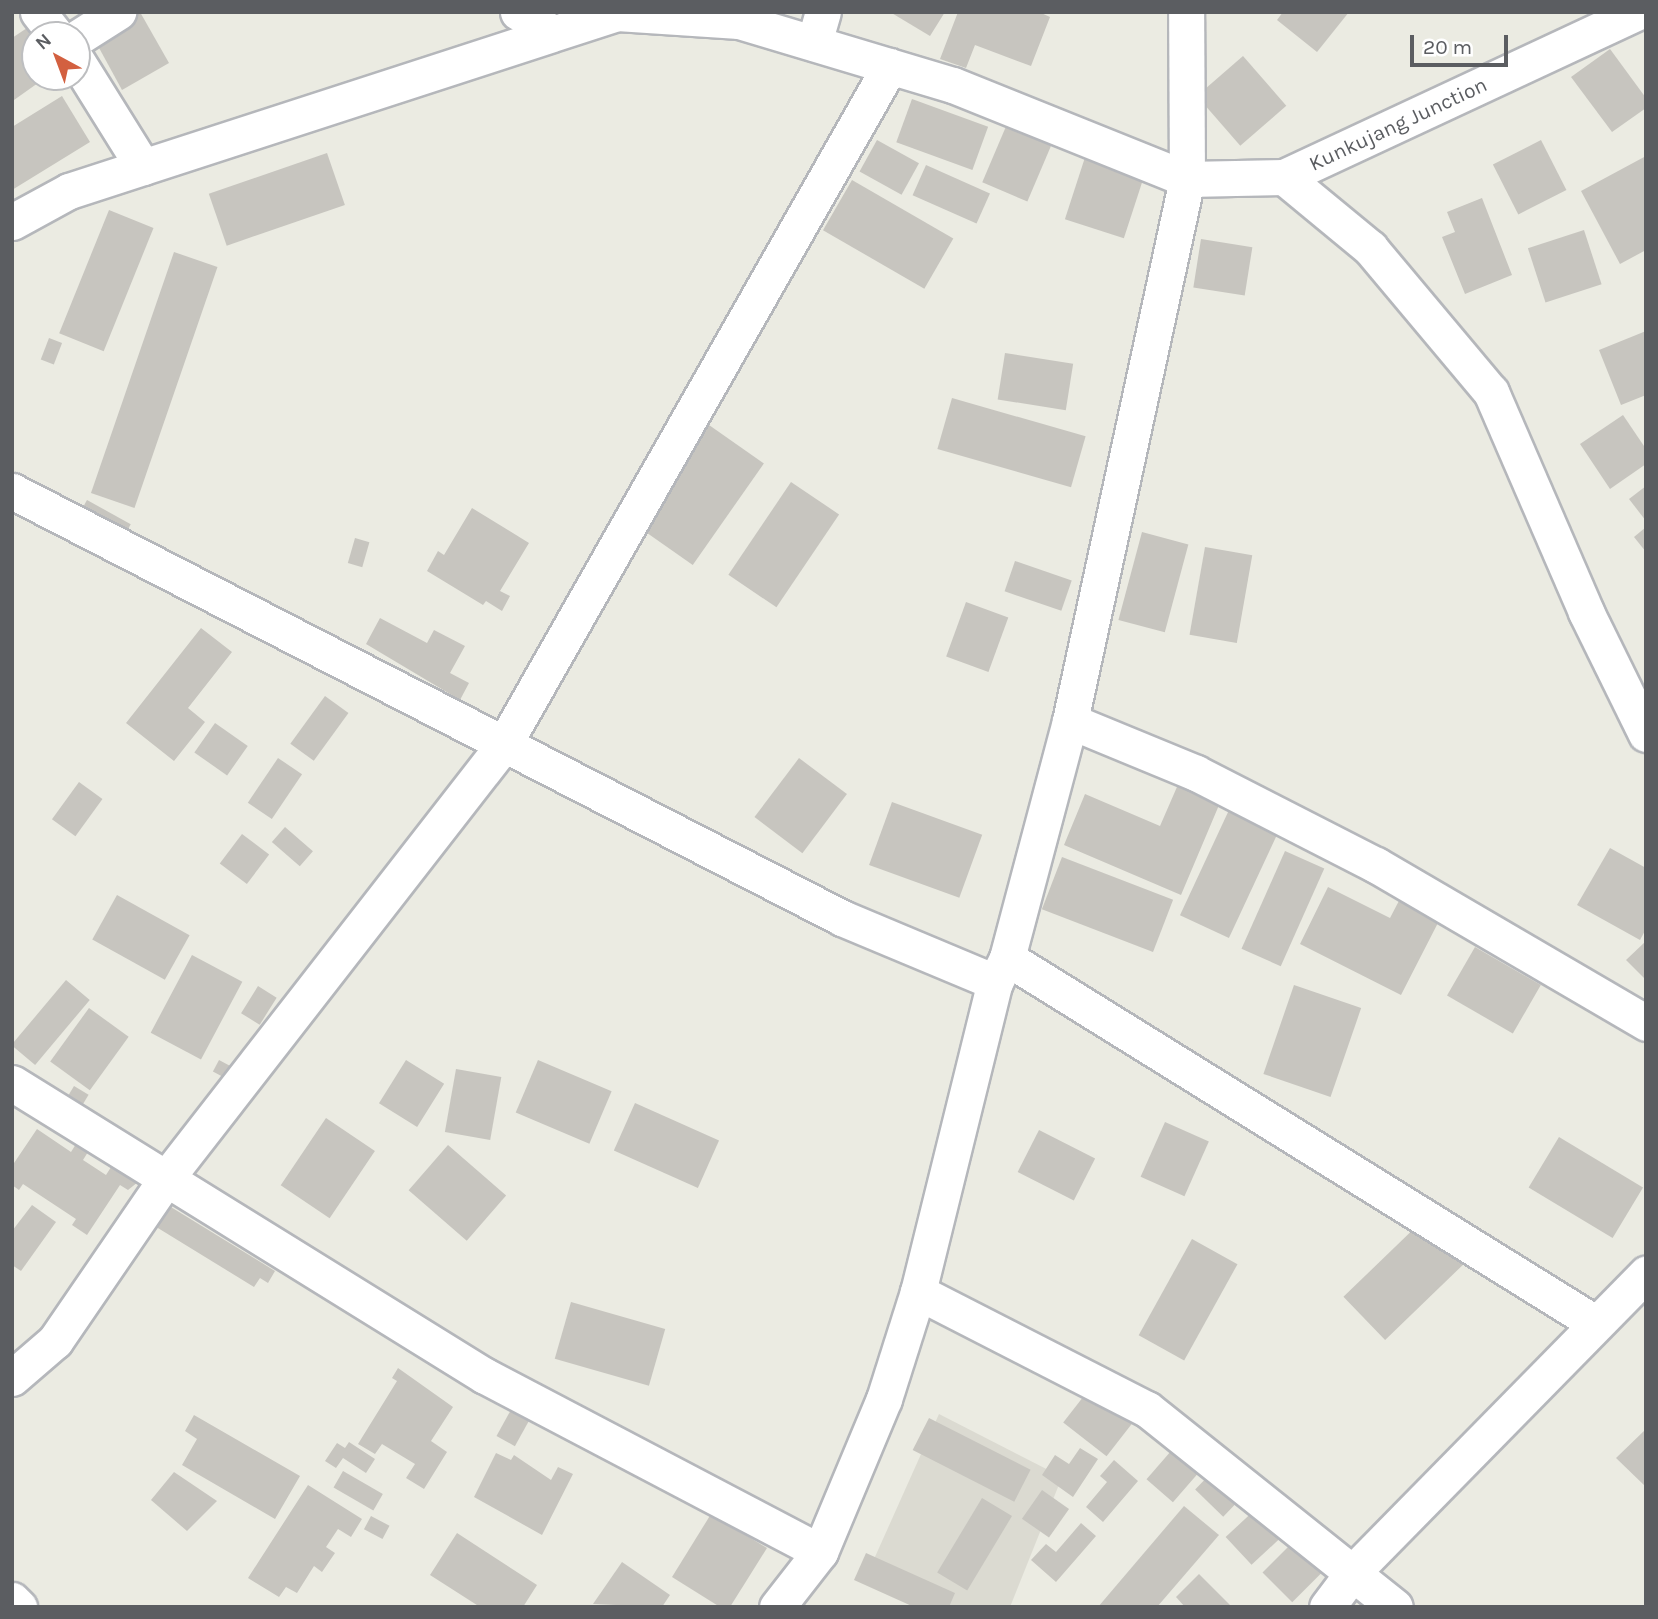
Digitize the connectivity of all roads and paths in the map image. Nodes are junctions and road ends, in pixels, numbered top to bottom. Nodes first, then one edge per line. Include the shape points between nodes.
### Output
1 (118, 12) edge
2 (518, 12) edge
3 (1186, 12) edge
4 (1638, 12) edge
5 (818, 28) edge
6 (91, 29) edge
7 (553, 33) junction
8 (890, 65) junction
9 (91, 83) edge
10 (143, 167) junction
11 (1284, 177) junction
12 (1187, 179) junction
13 (12, 222) edge
14 (12, 491) edge
15 (1070, 721) junction
16 (1646, 734) edge
17 (504, 744) junction
18 (1001, 970) junction
19 (1646, 1023) edge
20 (12, 1083) edge
21 (168, 1176) junction
22 (1645, 1278) edge
23 (918, 1292) junction
24 (1595, 1323) junction
25 (12, 1378) edge
26 (820, 1552) junction
27 (1354, 1571) junction
28 (12, 1600) edge
29 (19, 1607) edge
30 (777, 1607) edge
31 (1327, 1607) edge
32 (1395, 1607) edge

1 - 6 street
2 - 7 street
3 - 12 street
4 - 11 street, Kunkujang Junction
5 - 7 street via 617,13
5 - 8 street
7 - 10 street
8 - 12 street via 953,85
8 - 17 street
9 - 10 street
10 - 13 street via 69,191
11 - 12 street, Kunkujang Junction
11 - 16 street via 1370,248 1491,392 1586,612
12 - 15 street
14 - 17 street
15 - 18 street
15 - 19 street via 1196,773 1376,865
17 - 18 street via 842,918
17 - 21 street
18 - 23 street
18 - 24 street
20 - 21 street
21 - 25 street via 55,1341
21 - 26 street via 485,1376
22 - 24 street
23 - 26 street via 884,1399
23 - 27 street via 1147,1409
24 - 27 street
26 - 30 street
27 - 31 street
27 - 32 street
28 - 29 street

